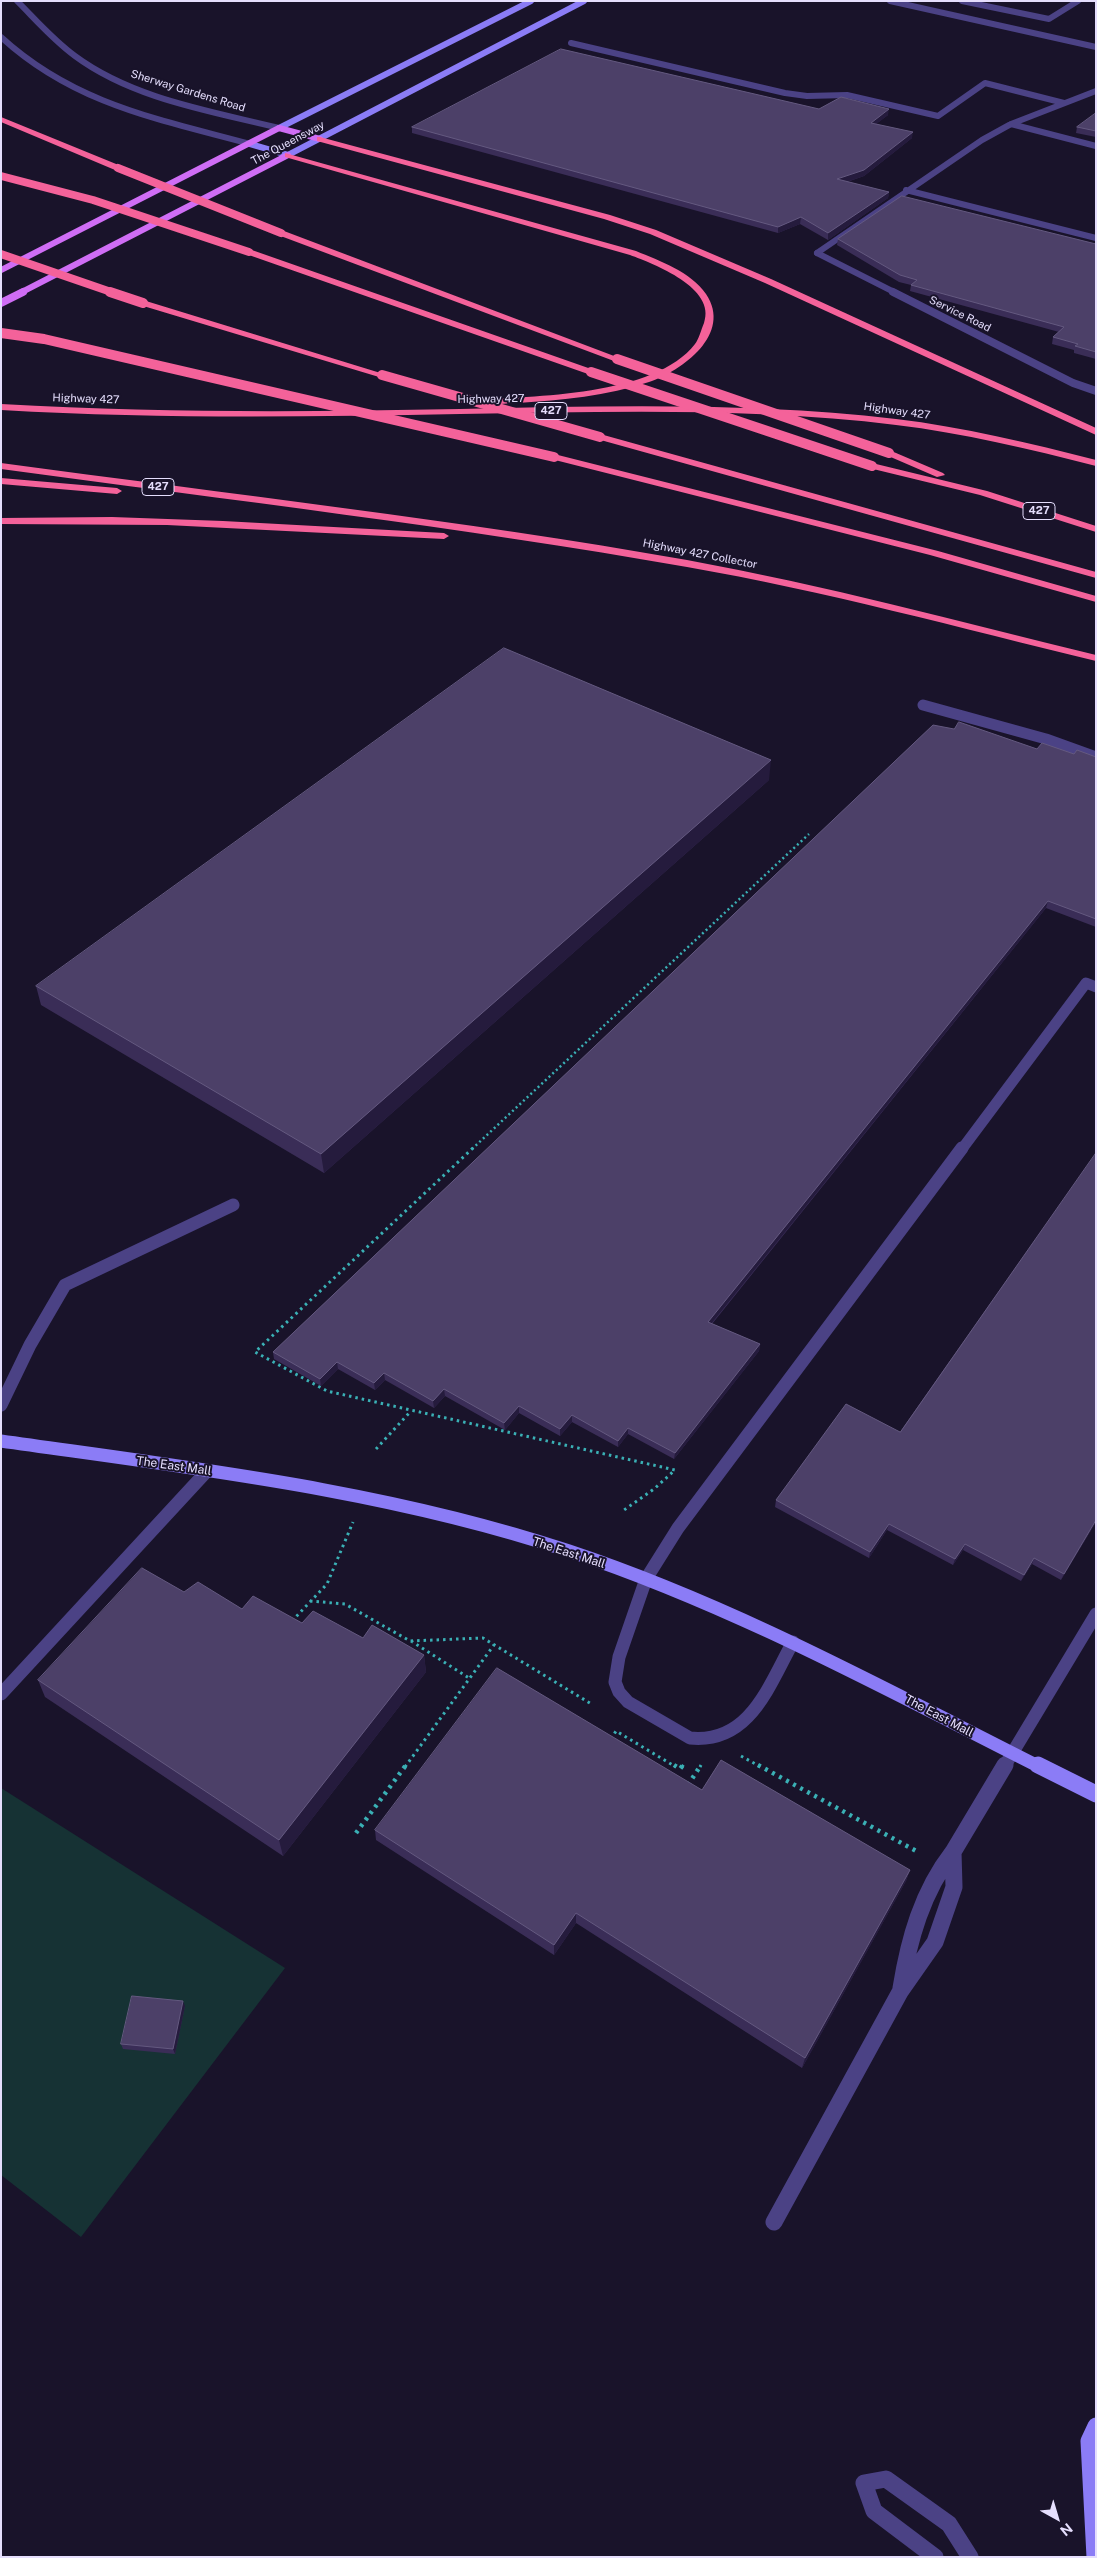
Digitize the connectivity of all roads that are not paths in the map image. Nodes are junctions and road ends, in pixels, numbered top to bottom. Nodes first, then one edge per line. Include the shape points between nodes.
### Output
1 (17, 1) edge
2 (531, 1) edge
3 (584, 1) edge
4 (890, 1) edge
5 (962, 1) edge
6 (1078, 1) edge
7 (1, 37) edge
8 (571, 43) dead end
9 (1096, 47) edge
10 (1096, 91) edge
11 (1064, 103) junction
12 (1, 119) edge
13 (1011, 124) junction
14 (279, 128) junction
15 (320, 138) junction
16 (250, 144) junction
17 (1096, 146) edge
18 (288, 155) junction
19 (1, 176) edge
20 (906, 190) junction
21 (1096, 238) edge
22 (1, 254) edge
23 (1, 270) edge
24 (1, 303) edge
25 (1, 333) edge
26 (1096, 391) edge
27 (1, 407) edge
28 (254, 414) junction
29 (1096, 432) edge
30 (1096, 463) edge
31 (1, 466) edge
32 (1, 481) edge
33 (983, 493) junction
34 (293, 506) junction
35 (1, 520) edge
36 (1096, 529) edge
37 (556, 542) junction
38 (1096, 575) edge
39 (1096, 600) edge
40 (1096, 658) edge
41 (923, 705) dead end
42 (1096, 757) edge
43 (1096, 987) edge
44 (233, 1206) dead end
45 (1, 1405) edge
46 (1, 1441) edge
47 (207, 1471) junction
48 (646, 1580) junction
49 (1096, 1614) edge
50 (792, 1642) junction
51 (1, 1694) edge
52 (1012, 1754) junction
53 (1096, 1794) edge
54 (953, 1852) junction
55 (900, 1992) junction
56 (774, 2222) dead end
57 (1096, 2426) edge
58 (935, 2557) edge
59 (970, 2557) edge
60 (1096, 2557) edge

1 - 14 street, Sherway Gardens Road via 83,62 114,78 153,93
2 - 14 main road, The Queensway
3 - 15 main road, The Queensway
4 - 9 street
5 - 6 street via 1049,20
7 - 16 street via 22,56 76,90 128,110
8 - 11 street via 785,93 847,95 938,116 984,83
10 - 11 street
11 - 13 street
12 - 33 highway, bridge via 281,233 617,359 889,454
13 - 17 street
13 - 20 street
14 - 15 main road, Sherway Gardens Road
14 - 16 main road, The Queensway
15 - 18 main road, The Queensway
15 - 29 highway via 653,232 768,281
16 - 18 main road
16 - 23 main road, The Queensway
18 - 24 main road, The Queensway
18 - 28 highway via 633,253 683,276 704,298 710,308 710,317 700,346 685,360 636,383 612,389 578,396
19 - 33 highway, bridge via 93,200 250,252 591,372 872,466
20 - 21 street
20 - 26 street, Service Road via 817,253 1064,378
22 - 38 highway, bridge via 143,303 382,375
25 - 39 highway, bridge via 167,367 554,457 934,553
27 - 28 highway, Highway 427 / 427
28 - 30 highway, Highway 427 / 427 via 668,409 821,415 898,422 1000,440
31 - 34 highway, 427
32 - 34 highway
33 - 36 highway, 427
34 - 37 highway, Highway 427 Collector / 427
35 - 37 highway via 98,518 187,521
37 - 40 highway, Highway 427 Collector / 427 via 690,564 823,592
41 - 42 street via 1046,739
43 - 48 street via 1086,983 684,1520
44 - 45 street via 64,1284
46 - 47 main road, The East Mall
47 - 48 main road, The East Mall via 292,1484 429,1512 566,1550
47 - 51 street
48 - 50 main road, The East Mall
48 - 50 street via 621,1649 615,1682 628,1702 690,1738 731,1732 751,1715
49 - 52 street
50 - 52 main road, The East Mall via 849,1668
52 - 53 main road, The East Mall
52 - 54 street
54 - 55 street via 936,1874 908,1944
54 - 55 street via 954,1887 935,1942
55 - 56 street
57 - 60 main road via 1089,2441
58 - 59 street via 874,2511 864,2483 886,2479 949,2524

